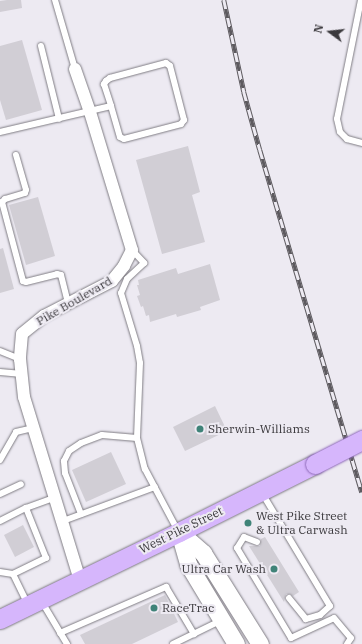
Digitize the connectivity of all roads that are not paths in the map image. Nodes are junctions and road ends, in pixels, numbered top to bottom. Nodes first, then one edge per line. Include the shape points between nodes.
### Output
1 (55, 0) edge
2 (361, 0) edge
3 (41, 46) dead end
4 (75, 69) joint
5 (111, 106) junction
6 (90, 112) junction
7 (59, 119) junction
8 (0, 132) edge
9 (362, 143) edge
10 (16, 155) dead end
11 (132, 250) junction
12 (68, 303) junction
13 (0, 351) edge
14 (20, 359) junction
15 (0, 372) edge
16 (22, 374) junction
17 (33, 428) junction
18 (136, 438) junction
19 (362, 440) edge
20 (0, 460) edge
21 (20, 484) dead end
22 (155, 487) junction
23 (260, 490) junction
24 (0, 494) edge
25 (54, 498) junction
26 (26, 508) junction
27 (81, 514) junction
28 (0, 521) edge
29 (62, 521) junction
30 (179, 532) junction
31 (257, 542) dead end
32 (0, 572) edge
33 (13, 574) junction
34 (80, 580) junction
35 (289, 598) dead end
36 (34, 602) junction
37 (0, 619) edge
38 (222, 620) junction
39 (60, 633) junction
40 (194, 634) junction
41 (185, 641) edge
42 (291, 641) edge
43 (67, 644) edge
44 (173, 644) edge
45 (236, 644) edge
46 (260, 644) edge
47 (347, 644) edge

1 - 4 lane
2 - 9 lane via 337,119 340,132 347,139
3 - 7 lane
4 - 6 street
5 - 5 lane via 120,137 124,138 181,124 184,120 170,66 166,63 106,81 104,84
5 - 6 lane
6 - 7 lane
6 - 11 street
7 - 8 lane
10 - 12 lane via 26,190 2,202 23,281 62,275
11 - 12 street, Pike Boulevard via 112,281
11 - 18 lane via 144,263 127,279 121,293 140,363
12 - 14 street, Pike Boulevard via 44,316 22,334
13 - 14 lane
14 - 16 street, Pike Boulevard
15 - 16 lane
16 - 17 street, Pike Boulevard via 24,398
17 - 20 lane via 16,432
17 - 25 street, Pike Boulevard
18 - 22 lane via 145,469
18 - 27 lane via 102,435 69,451 64,461 65,472
19 - 23 main road, West Pike Street, bridge
21 - 24 lane
22 - 27 lane
22 - 30 lane
23 - 30 main road, West Pike Street
23 - 35 lane via 330,606 320,615 306,619
25 - 26 lane
25 - 29 street, Pike Boulevard
26 - 28 lane
26 - 33 lane via 46,558
27 - 29 lane
29 - 34 street, Pike Boulevard
30 - 34 main road, West Pike Street
30 - 38 main road via 188,564
30 - 46 main road via 203,553
31 - 42 lane via 244,537 237,548
32 - 33 lane
33 - 36 lane
34 - 36 main road, West Pike Street
36 - 37 main road, West Pike Street
36 - 39 lane
38 - 40 lane
38 - 45 main road
39 - 40 lane via 166,587
39 - 43 lane
40 - 41 lane
41 - 44 lane
42 - 47 lane via 334,618 351,638

